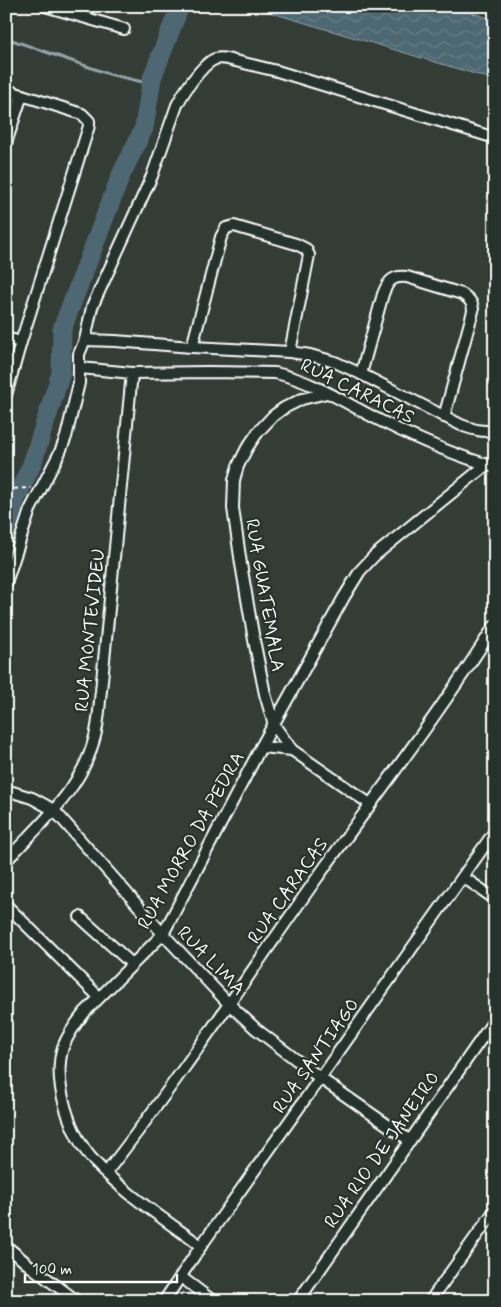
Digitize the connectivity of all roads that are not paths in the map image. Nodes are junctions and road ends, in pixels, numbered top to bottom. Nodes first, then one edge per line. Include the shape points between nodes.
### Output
1 (45, 6) edge
2 (124, 29) dead end
3 (6, 90) edge
4 (22, 95) junction
5 (495, 138) edge
6 (6, 144) edge
7 (6, 338) edge
8 (85, 340) junction
9 (21, 342) junction
10 (192, 347) junction
11 (290, 352) junction
12 (80, 368) junction
13 (132, 373) junction
14 (361, 374) junction
15 (8, 380) edge
16 (327, 393) junction
17 (6, 395) edge
18 (444, 417) junction
19 (495, 430) edge
20 (490, 466) edge
21 (6, 583) edge
22 (495, 625) edge
23 (274, 724) junction
24 (261, 747) junction
25 (292, 750) junction
26 (6, 790) edge
27 (370, 804) junction
28 (54, 810) junction
29 (495, 831) edge
30 (6, 861) edge
31 (463, 877) junction
32 (495, 899) edge
33 (6, 905) edge
34 (80, 917) dead end
35 (163, 934) junction
36 (132, 964) junction
37 (99, 997) junction
38 (228, 1003) junction
39 (495, 1019) edge
40 (320, 1078) junction
41 (409, 1140) junction
42 (106, 1173) junction
43 (495, 1210) edge
44 (6, 1246) edge
45 (201, 1246) junction
46 (181, 1276) junction
47 (77, 1301) edge
48 (164, 1301) edge
49 (213, 1301) edge
50 (298, 1301) edge
51 (430, 1301) edge

1 - 2 street
3 - 4 street
4 - 6 street
4 - 9 street via 82,114 90,121
5 - 8 street via 276,71 227,59 214,60 206,65 177,105 152,176 92,307
7 - 9 street
8 - 10 street
8 - 12 street via 79,354
9 - 15 street
10 - 11 street
10 - 11 street via 221,237 226,228 234,226 302,246 309,255
11 - 14 street via 324,358
12 - 13 street, RUA CARACAS
12 - 21 street via 66,437 30,510
13 - 16 street, RUA CARACAS via 275,373
13 - 28 street, RUA MONTEVIDEU via 97,726 92,748 79,777
14 - 18 street
14 - 18 street via 383,294 393,278 407,277 462,294 473,304 473,312
15 - 17 street
16 - 20 street, RUA CARACAS via 420,440
16 - 23 street, RUA GUATEMALA via 302,399 273,416 247,448 234,480 233,508 241,564 265,694
18 - 19 street via 475,430
20 - 23 street, RUA MORRO DA PEDRA via 374,556 360,571
22 - 27 street, RUA CARACAS via 448,697
23 - 24 street, RUA MORRO DA PEDRA
23 - 25 street, RUA GUATEMALA
24 - 25 street, RUA MORRO DA PEDRA
24 - 35 street, RUA MORRO DA PEDRA
25 - 27 street, RUA GUATEMALA
26 - 28 street, RUA LIMA via 32,798
27 - 38 street, RUA CARACAS
28 - 30 street, RUA MONTEVIDEU
28 - 35 street, RUA LIMA
29 - 31 street, RUA SANTIAGO
31 - 32 street
31 - 40 street, RUA SANTIAGO
33 - 37 street
34 - 36 street
35 - 36 street, RUA MORRO DA PEDRA
35 - 38 street, RUA LIMA
36 - 37 street, RUA MORRO DA PEDRA
37 - 42 street, RUA MORRO DA PEDRA via 68,1036 63,1049 60,1080 69,1119 84,1147
38 - 40 street, RUA LIMA
38 - 42 street, RUA CARACAS
39 - 41 street, RUA RIO DE JANEIRO
40 - 41 street, RUA LIMA
40 - 45 street, RUA SANTIAGO
41 - 50 street, RUA RIO DE JANEIRO
42 - 45 street, RUA MORRO DA PEDRA
43 - 51 street
44 - 47 street
45 - 46 street, RUA SANTIAGO
46 - 48 street, RUA SANTIAGO
46 - 49 street

